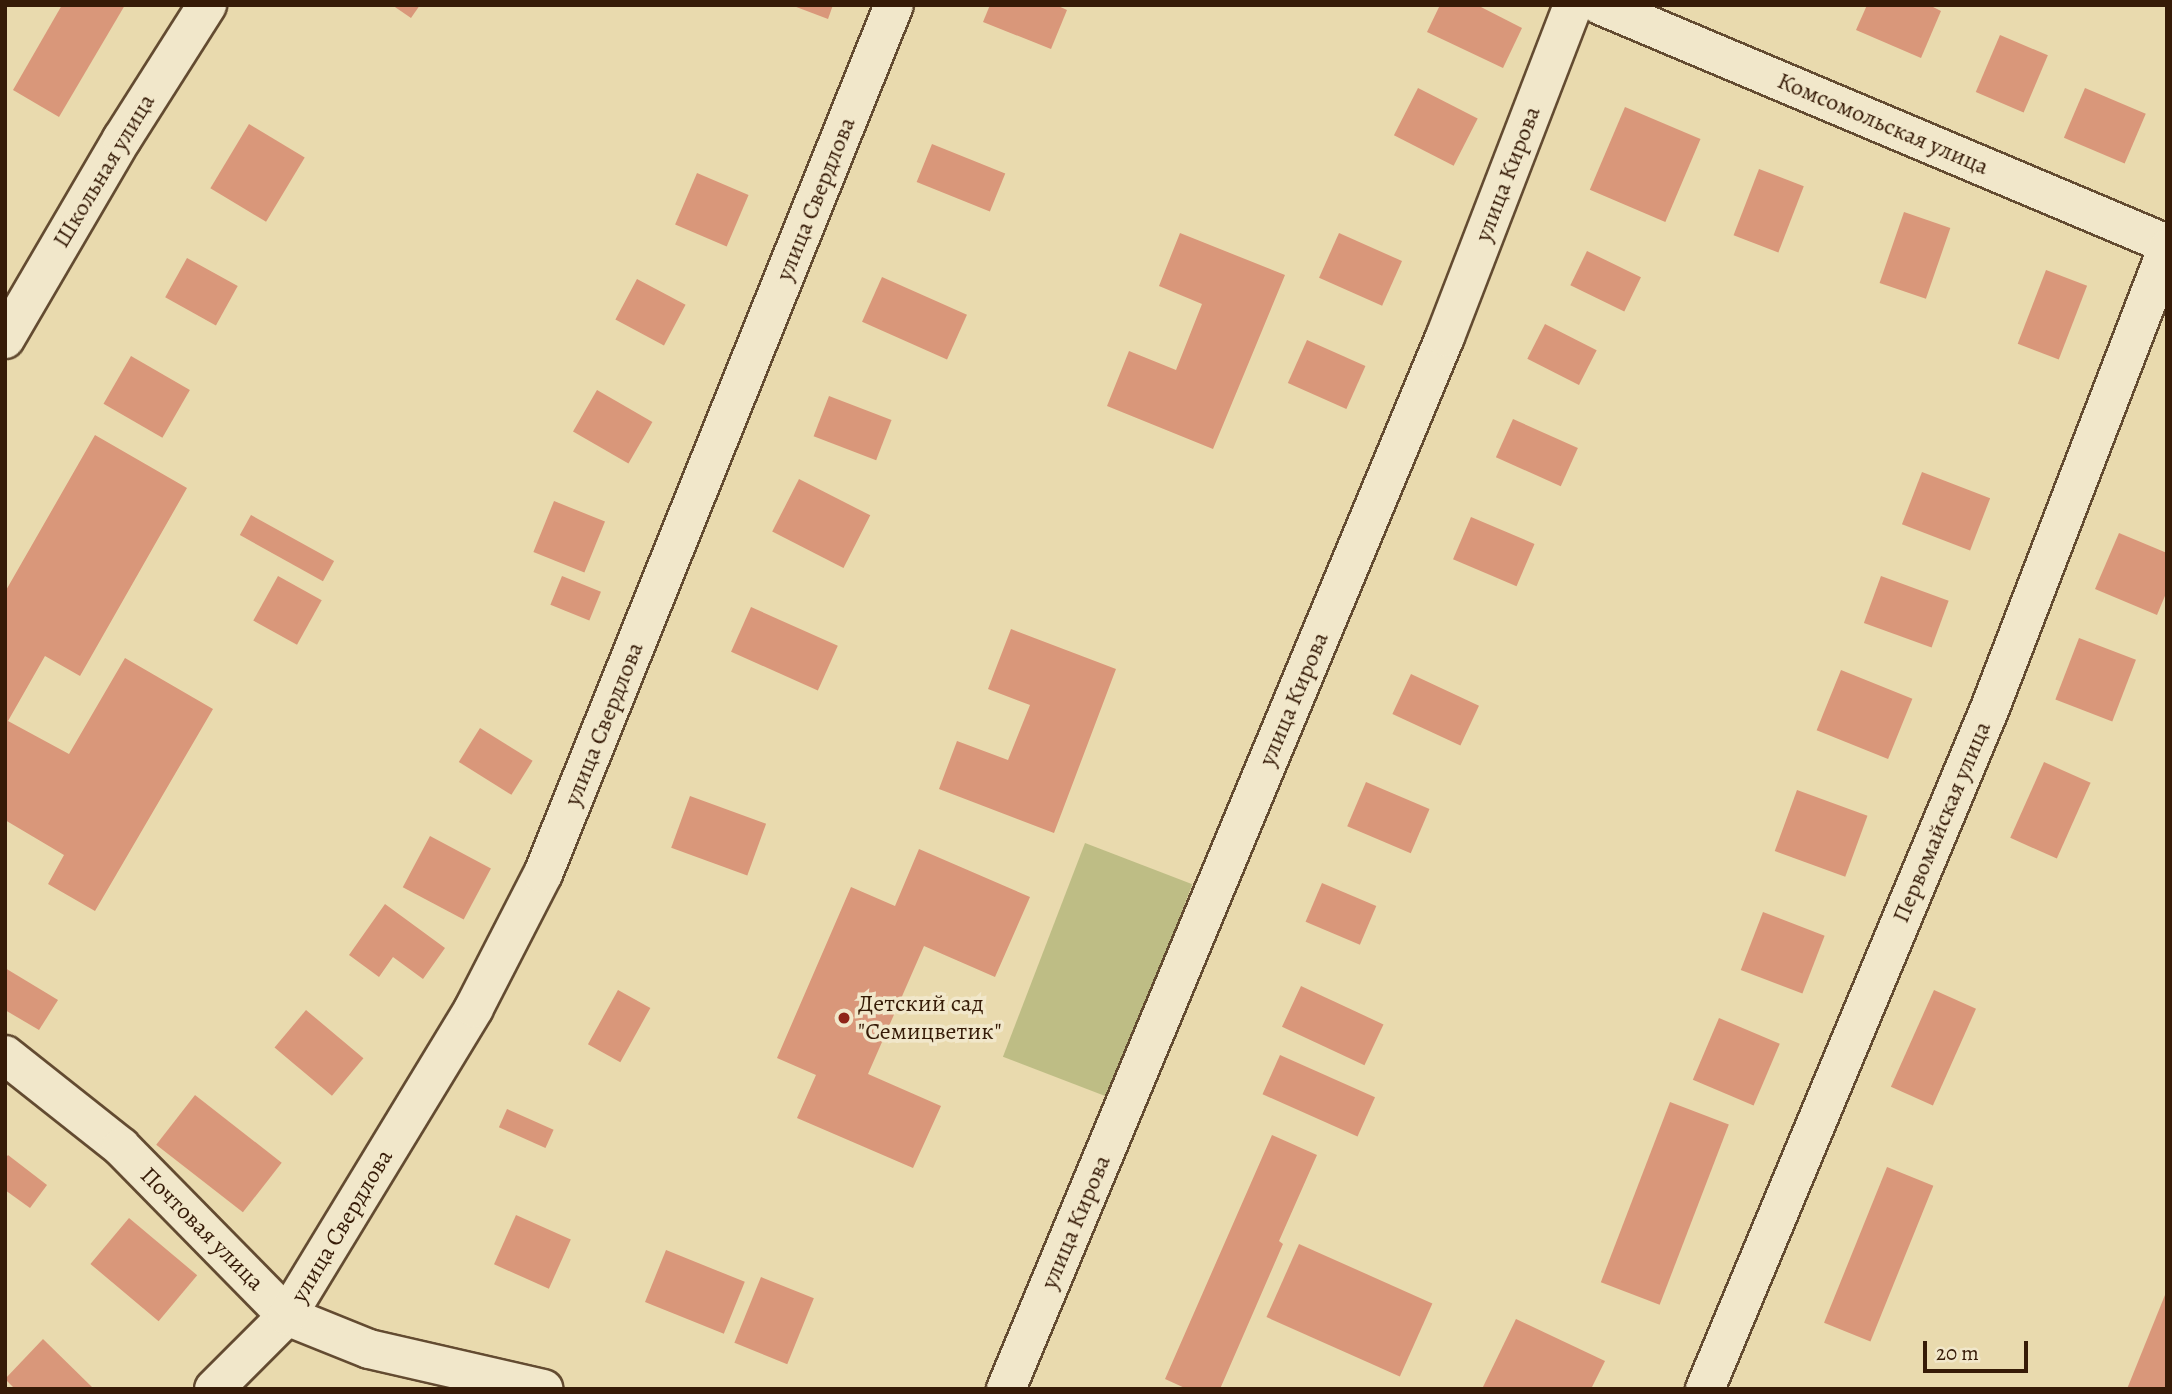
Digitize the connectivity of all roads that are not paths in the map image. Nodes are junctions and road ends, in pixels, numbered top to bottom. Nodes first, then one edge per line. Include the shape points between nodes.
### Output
1 (207, 5) edge
2 (894, 5) edge
3 (1573, 5) edge
4 (1600, 5) edge
5 (2167, 246) edge
6 (5, 339) edge
7 (5, 1055) edge
8 (287, 1316) junction
9 (214, 1389) edge
10 (544, 1389) edge
11 (1006, 1389) edge
12 (1704, 1389) edge

1 - 6 street, Школьная улица
2 - 8 street, улица Свердлова via 543,874 474,1008
3 - 11 street, улица Кирова via 1445,337
4 - 5 street, Комсомольская улица
5 - 12 street, Первомайская улица via 1990,708
7 - 8 street, Почтовая улица via 121,1147
8 - 9 street, улица Свердлова
8 - 10 street, Почтовая улица via 369,1349

